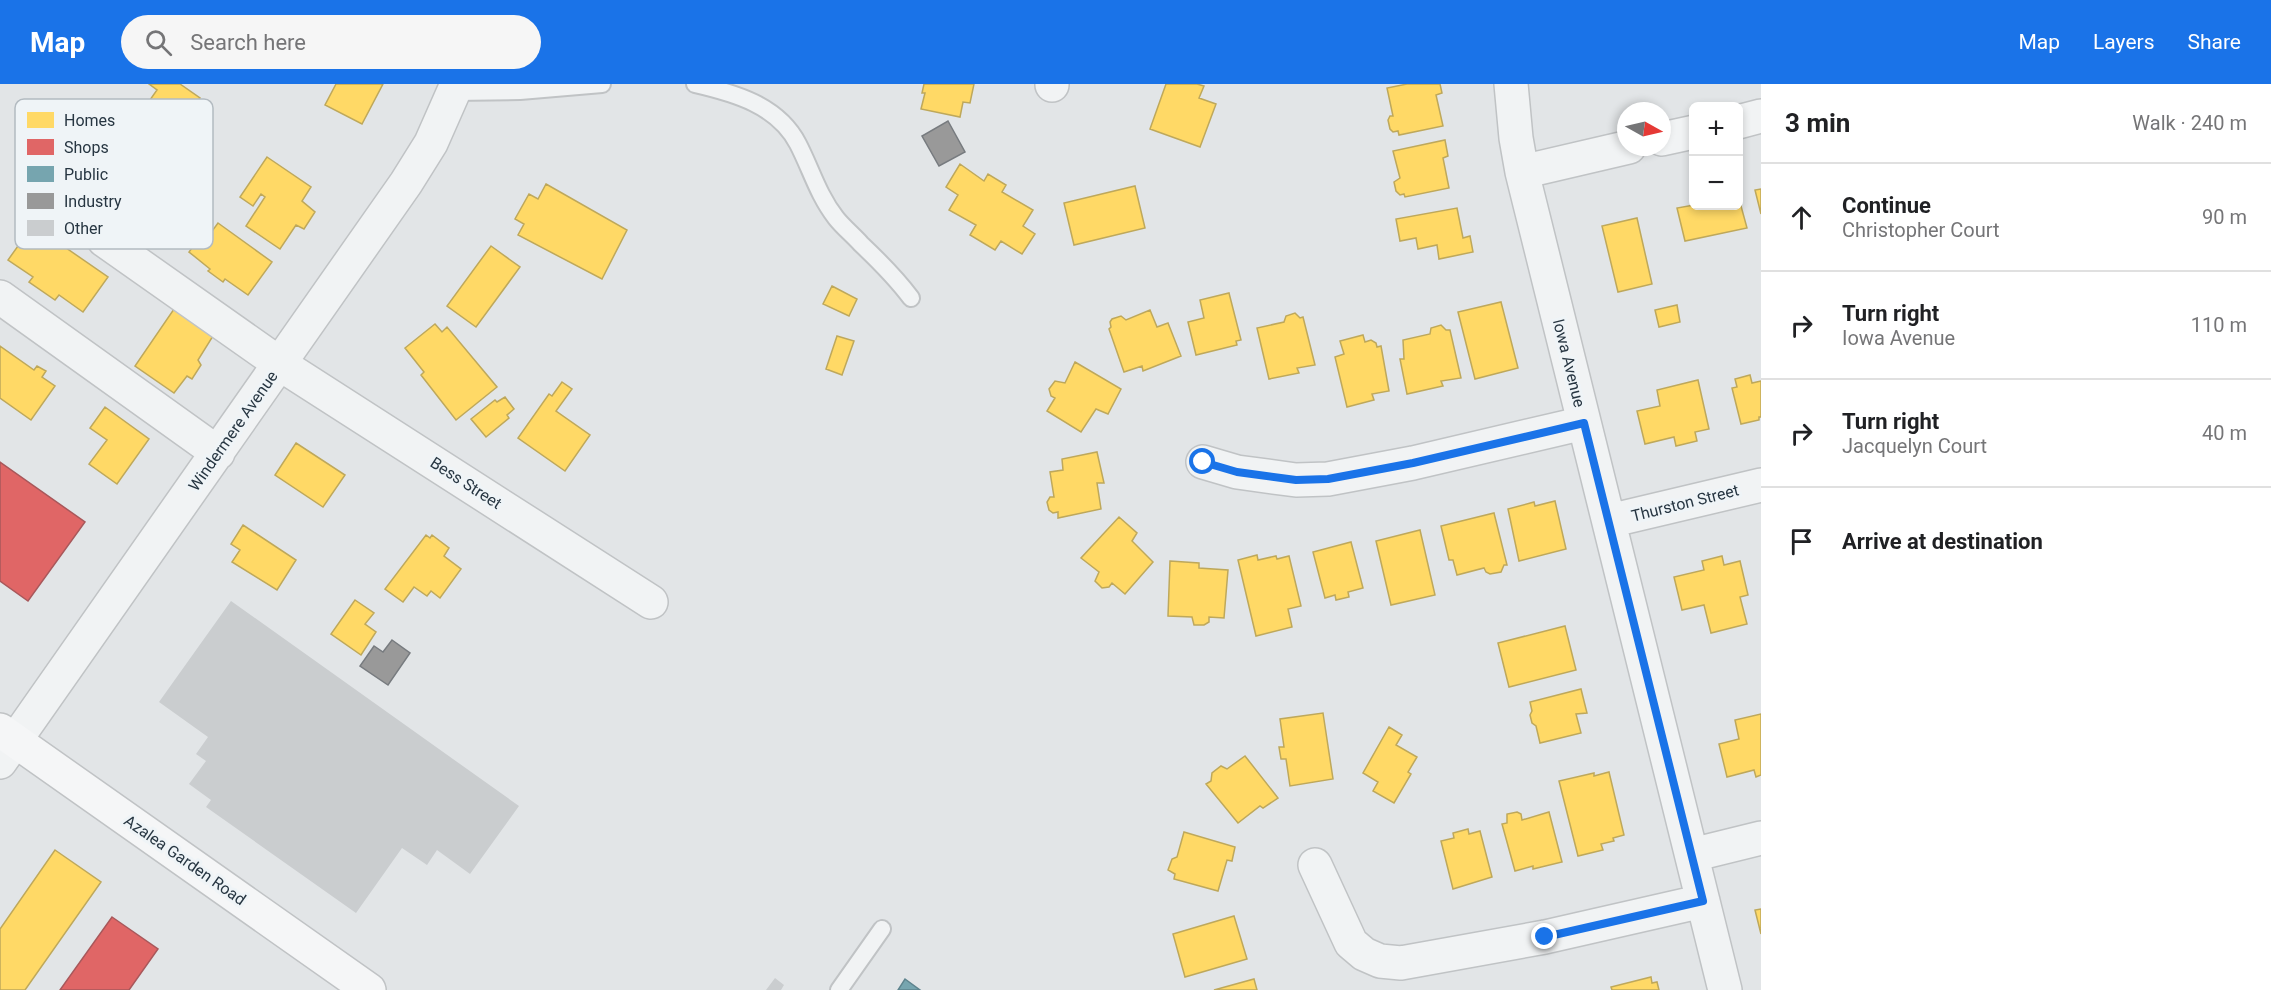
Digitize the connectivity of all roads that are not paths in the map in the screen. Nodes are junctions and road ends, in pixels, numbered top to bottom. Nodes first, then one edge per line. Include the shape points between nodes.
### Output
1 (602, 84) edge
2 (694, 84) edge
3 (1511, 84) edge
4 (456, 88) edge
5 (1761, 116) edge
6 (1743, 121) edge
7 (1689, 133) edge
8 (1671, 137) edge
9 (1617, 150) edge
10 (1522, 172) junction
11 (117, 249) edge
12 (0, 297) edge
13 (911, 298) dead end
14 (280, 364) junction
15 (1584, 423) junction
16 (218, 453) junction
17 (1203, 462) dead end
18 (1761, 484) edge
19 (1609, 521) junction
20 (651, 602) dead end
21 (5, 744) edge
22 (1761, 838) edge
23 (1692, 855) junction
24 (1314, 865) dead end
25 (1703, 901) junction
26 (882, 929) dead end
27 (369, 990) edge
28 (839, 990) edge
29 (1725, 990) edge

1 - 4 lane via 520,91
2 - 13 lane via 727,91 760,105 781,121 798,142 821,196 837,219
3 - 10 street, Iowa Avenue
4 - 14 street, Windermere Avenue via 406,183
5 - 6 street
7 - 8 street
9 - 10 street
10 - 15 street, Iowa Avenue
11 - 14 street, Bess Street
12 - 16 street
14 - 16 street, Windermere Avenue
14 - 20 street, Bess Street
15 - 17 street via 1328,479 1296,480 1237,472
15 - 19 street, Iowa Avenue
16 - 21 street, Windermere Avenue
18 - 19 street, Thurston Street
19 - 23 street, Iowa Avenue
21 - 27 main road, Azalea Garden Road
22 - 23 street
23 - 25 street, Iowa Avenue
24 - 25 street via 1351,943 1380,961 1401,963 1545,937
25 - 29 street, Iowa Avenue
26 - 28 lane

